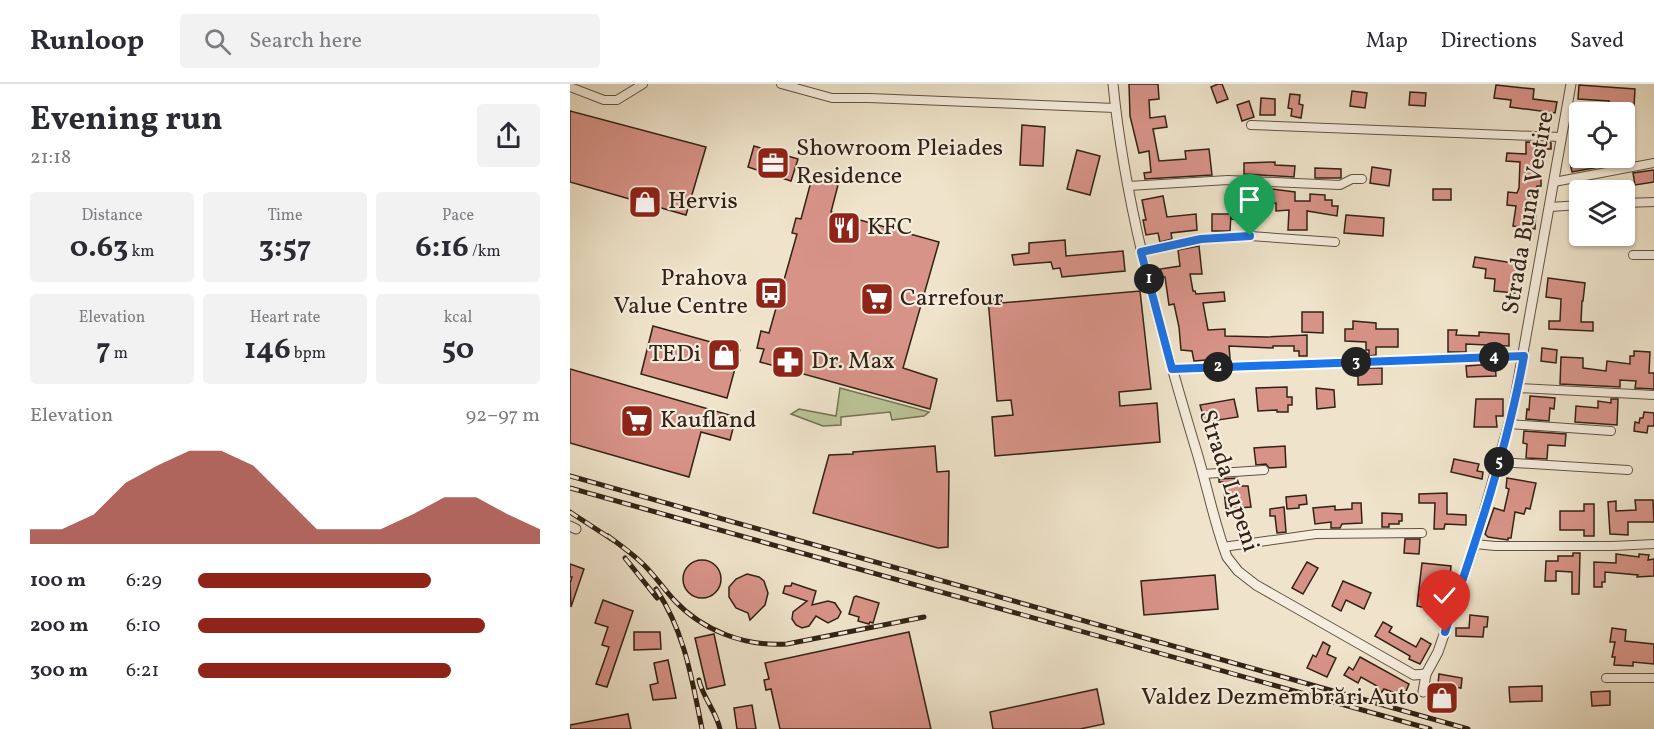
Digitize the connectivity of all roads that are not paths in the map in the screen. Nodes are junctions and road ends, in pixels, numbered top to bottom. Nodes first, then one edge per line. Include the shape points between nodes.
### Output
1 (643, 84) edge
2 (781, 84) edge
3 (1113, 84) edge
4 (1571, 84) edge
5 (570, 87) edge
6 (1115, 108) junction
7 (1251, 125) dead end
8 (1562, 137) junction
9 (1654, 163) edge
10 (1362, 179) dead end
11 (1554, 182) junction
12 (1128, 186) junction
13 (1654, 202) edge
14 (1635, 203) edge
15 (1569, 206) edge
16 (1550, 207) junction
17 (1335, 242) dead end
18 (1141, 252) junction
19 (1633, 255) dead end
20 (1654, 255) edge
21 (1524, 356) junction
22 (1172, 369) junction
23 (1518, 388) junction
24 (1654, 395) edge
25 (1509, 424) junction
26 (1611, 431) dead end
27 (1499, 462) junction
28 (1264, 470) dead end
29 (1628, 470) dead end
30 (1204, 474) junction
31 (1422, 533) dead end
32 (1476, 544) junction
33 (1654, 544) edge
34 (1223, 547) junction
35 (1426, 674) junction
36 (1606, 678) dead end
37 (1654, 678) edge
38 (1423, 692) dead end

1 - 5 street via 617,100 604,100
2 - 6 street via 832,98
3 - 6 street, Strada Lupeni
4 - 8 street, Strada Buna Vestire
6 - 12 street, Strada Lupeni
7 - 8 street
8 - 11 street, Strada Buna Vestire
9 - 11 street
10 - 12 street via 1340,185 1228,180
11 - 16 street, Strada Buna Vestire
12 - 18 street, Strada Lupeni
13 - 14 street
15 - 16 street
16 - 21 street, Strada Buna Vestire
17 - 18 street via 1250,236 1201,239
18 - 22 street, Strada Lupeni
19 - 20 street
21 - 22 street
21 - 23 street, Strada Buna Vestire
22 - 30 street, Strada Lupeni
23 - 24 street
23 - 25 street, Strada Buna Vestire
25 - 26 street
25 - 27 street, Strada Buna Vestire
27 - 29 street
27 - 32 street, Strada Buna Vestire
28 - 30 street
30 - 34 street, Strada Lupeni
31 - 34 street via 1316,534
32 - 33 street
32 - 35 street, Strada Buna Vestire via 1438,652
34 - 35 street, Strada Lupeni via 1232,564 1256,585 1414,675
35 - 38 street, Strada Buna Vestire
36 - 37 street

